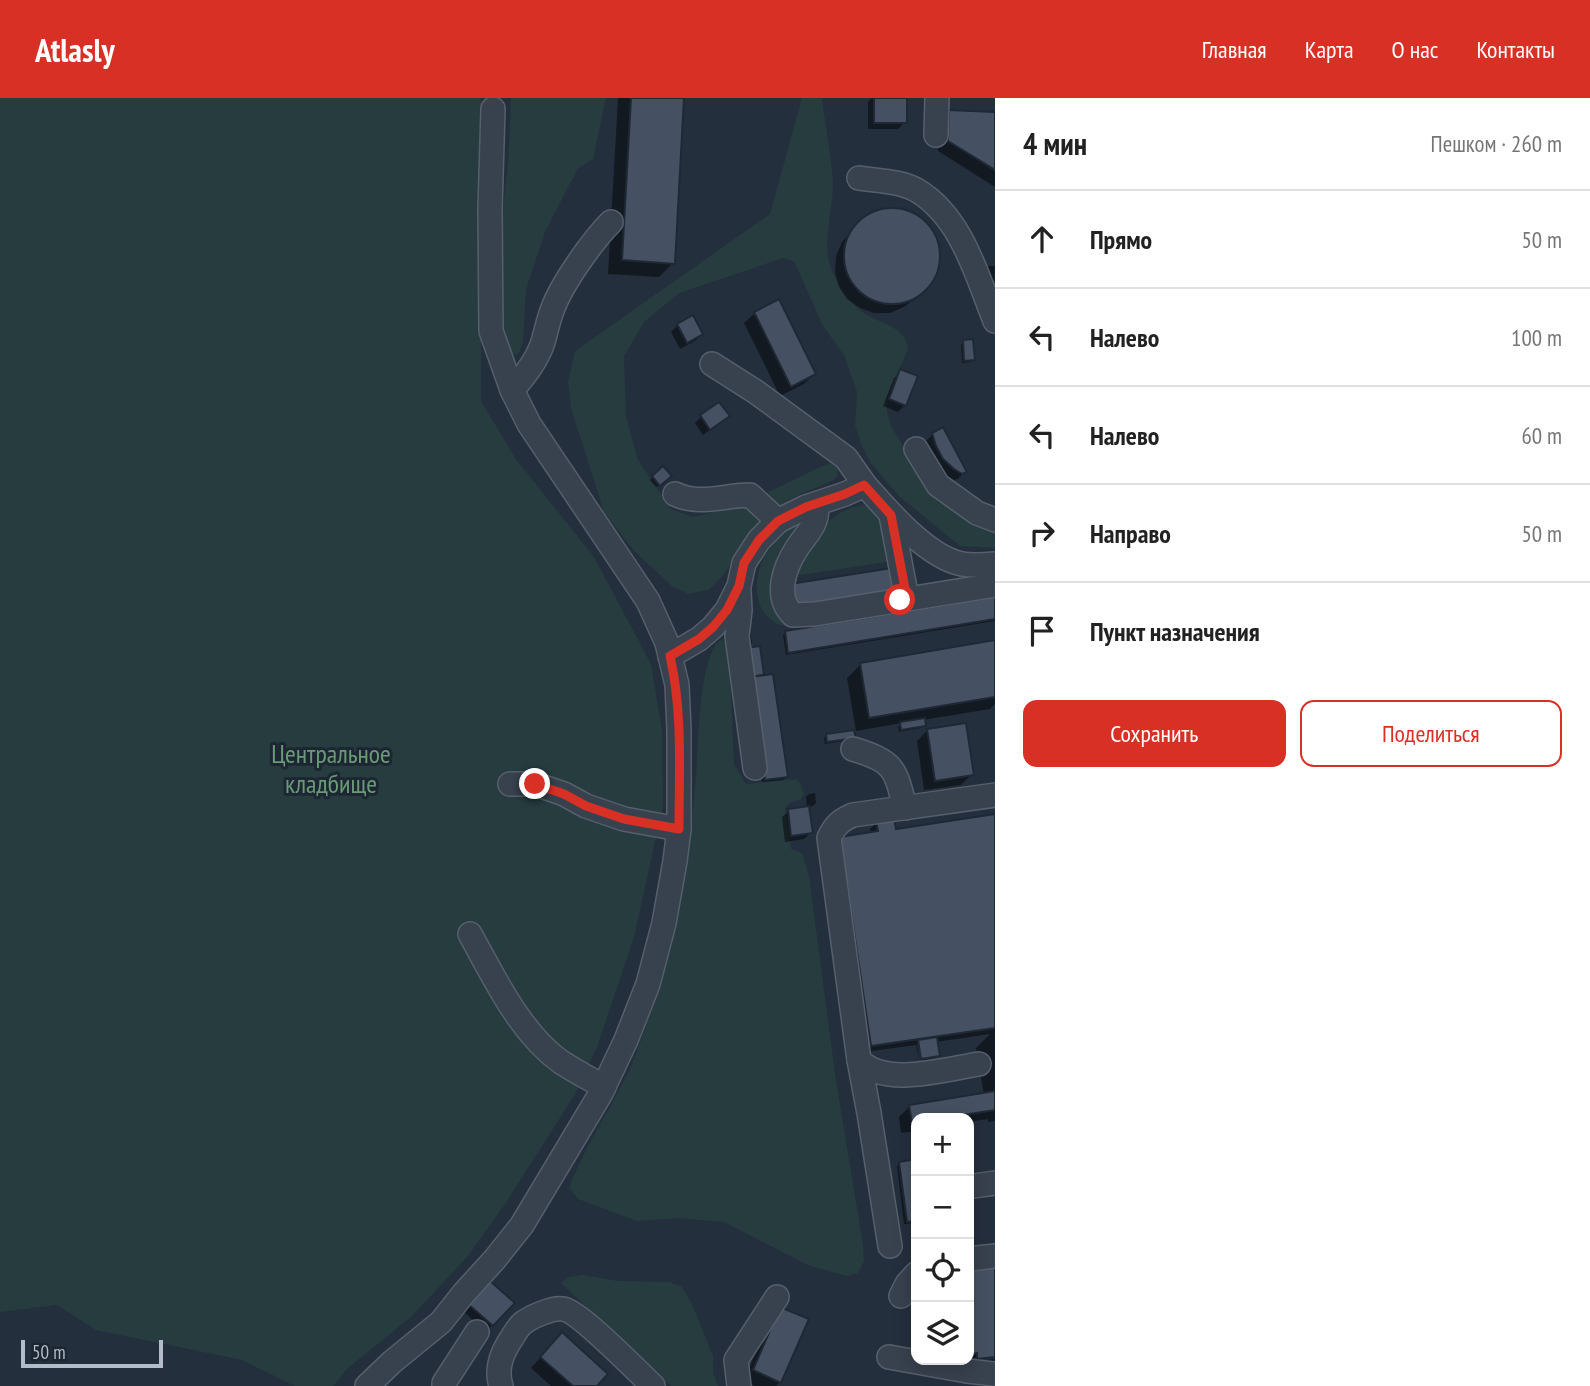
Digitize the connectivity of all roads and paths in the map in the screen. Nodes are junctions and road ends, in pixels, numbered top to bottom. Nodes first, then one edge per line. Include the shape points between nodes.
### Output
1 (937, 98) edge
2 (493, 109) dead end
3 (936, 135) dead end
4 (859, 178) dead end
5 (611, 222) dead end
6 (995, 321) edge
7 (712, 364) dead end
8 (512, 390) junction
9 (916, 449) dead end
10 (864, 485) junction
11 (675, 494) dead end
12 (816, 504) junction
13 (891, 515) junction
14 (995, 520) edge
15 (778, 521) junction
16 (995, 564) edge
17 (995, 584) edge
18 (739, 586) junction
19 (907, 599) junction
20 (670, 656) junction
21 (853, 749) dead end
22 (755, 768) dead end
23 (510, 784) dead end
24 (995, 794) edge
25 (905, 808) junction
26 (679, 829) junction
27 (470, 934) dead end
28 (859, 1060) junction
29 (979, 1064) dead end
30 (604, 1087) junction
31 (890, 1246) dead end
32 (995, 1256) edge
33 (974, 1258) edge
34 (911, 1280) edge
35 (901, 1296) dead end
36 (777, 1297) dead end
37 (477, 1332) dead end
38 (889, 1357) dead end
39 (995, 1374) edge
40 (367, 1386) edge
41 (444, 1386) edge
42 (501, 1386) edge
43 (653, 1386) edge
44 (739, 1386) edge

1 - 3 lane
2 - 8 lane via 491,331
4 - 6 lane via 916,190 940,208 962,239
5 - 8 lane via 561,291 541,348
7 - 10 lane via 846,458
8 - 20 lane via 529,424 648,601
9 - 14 lane via 938,485 976,513
10 - 12 lane
10 - 13 lane
11 - 15 lane via 698,501 750,495
12 - 15 lane
12 - 19 lane via 815,524 796,549 782,584 789,611 807,615
13 - 16 lane via 942,557 961,564
13 - 19 lane
15 - 18 lane via 744,563
17 - 19 lane
18 - 20 lane via 713,627
18 - 22 lane via 737,636
20 - 26 lane via 677,685
21 - 25 lane via 877,757 895,772
23 - 26 lane via 535,784 624,819
24 - 25 lane via 948,792
25 - 28 lane via 853,815 841,820 829,838
26 - 30 lane via 664,923 648,984
27 - 30 lane via 530,1032 560,1061
28 - 29 lane via 881,1074 897,1076
28 - 31 lane
30 - 40 lane via 502,1251 441,1322
32 - 33 lane
34 - 35 lane
36 - 44 lane via 736,1360
37 - 41 lane
38 - 39 lane
42 - 43 lane via 499,1364 521,1323 564,1308

